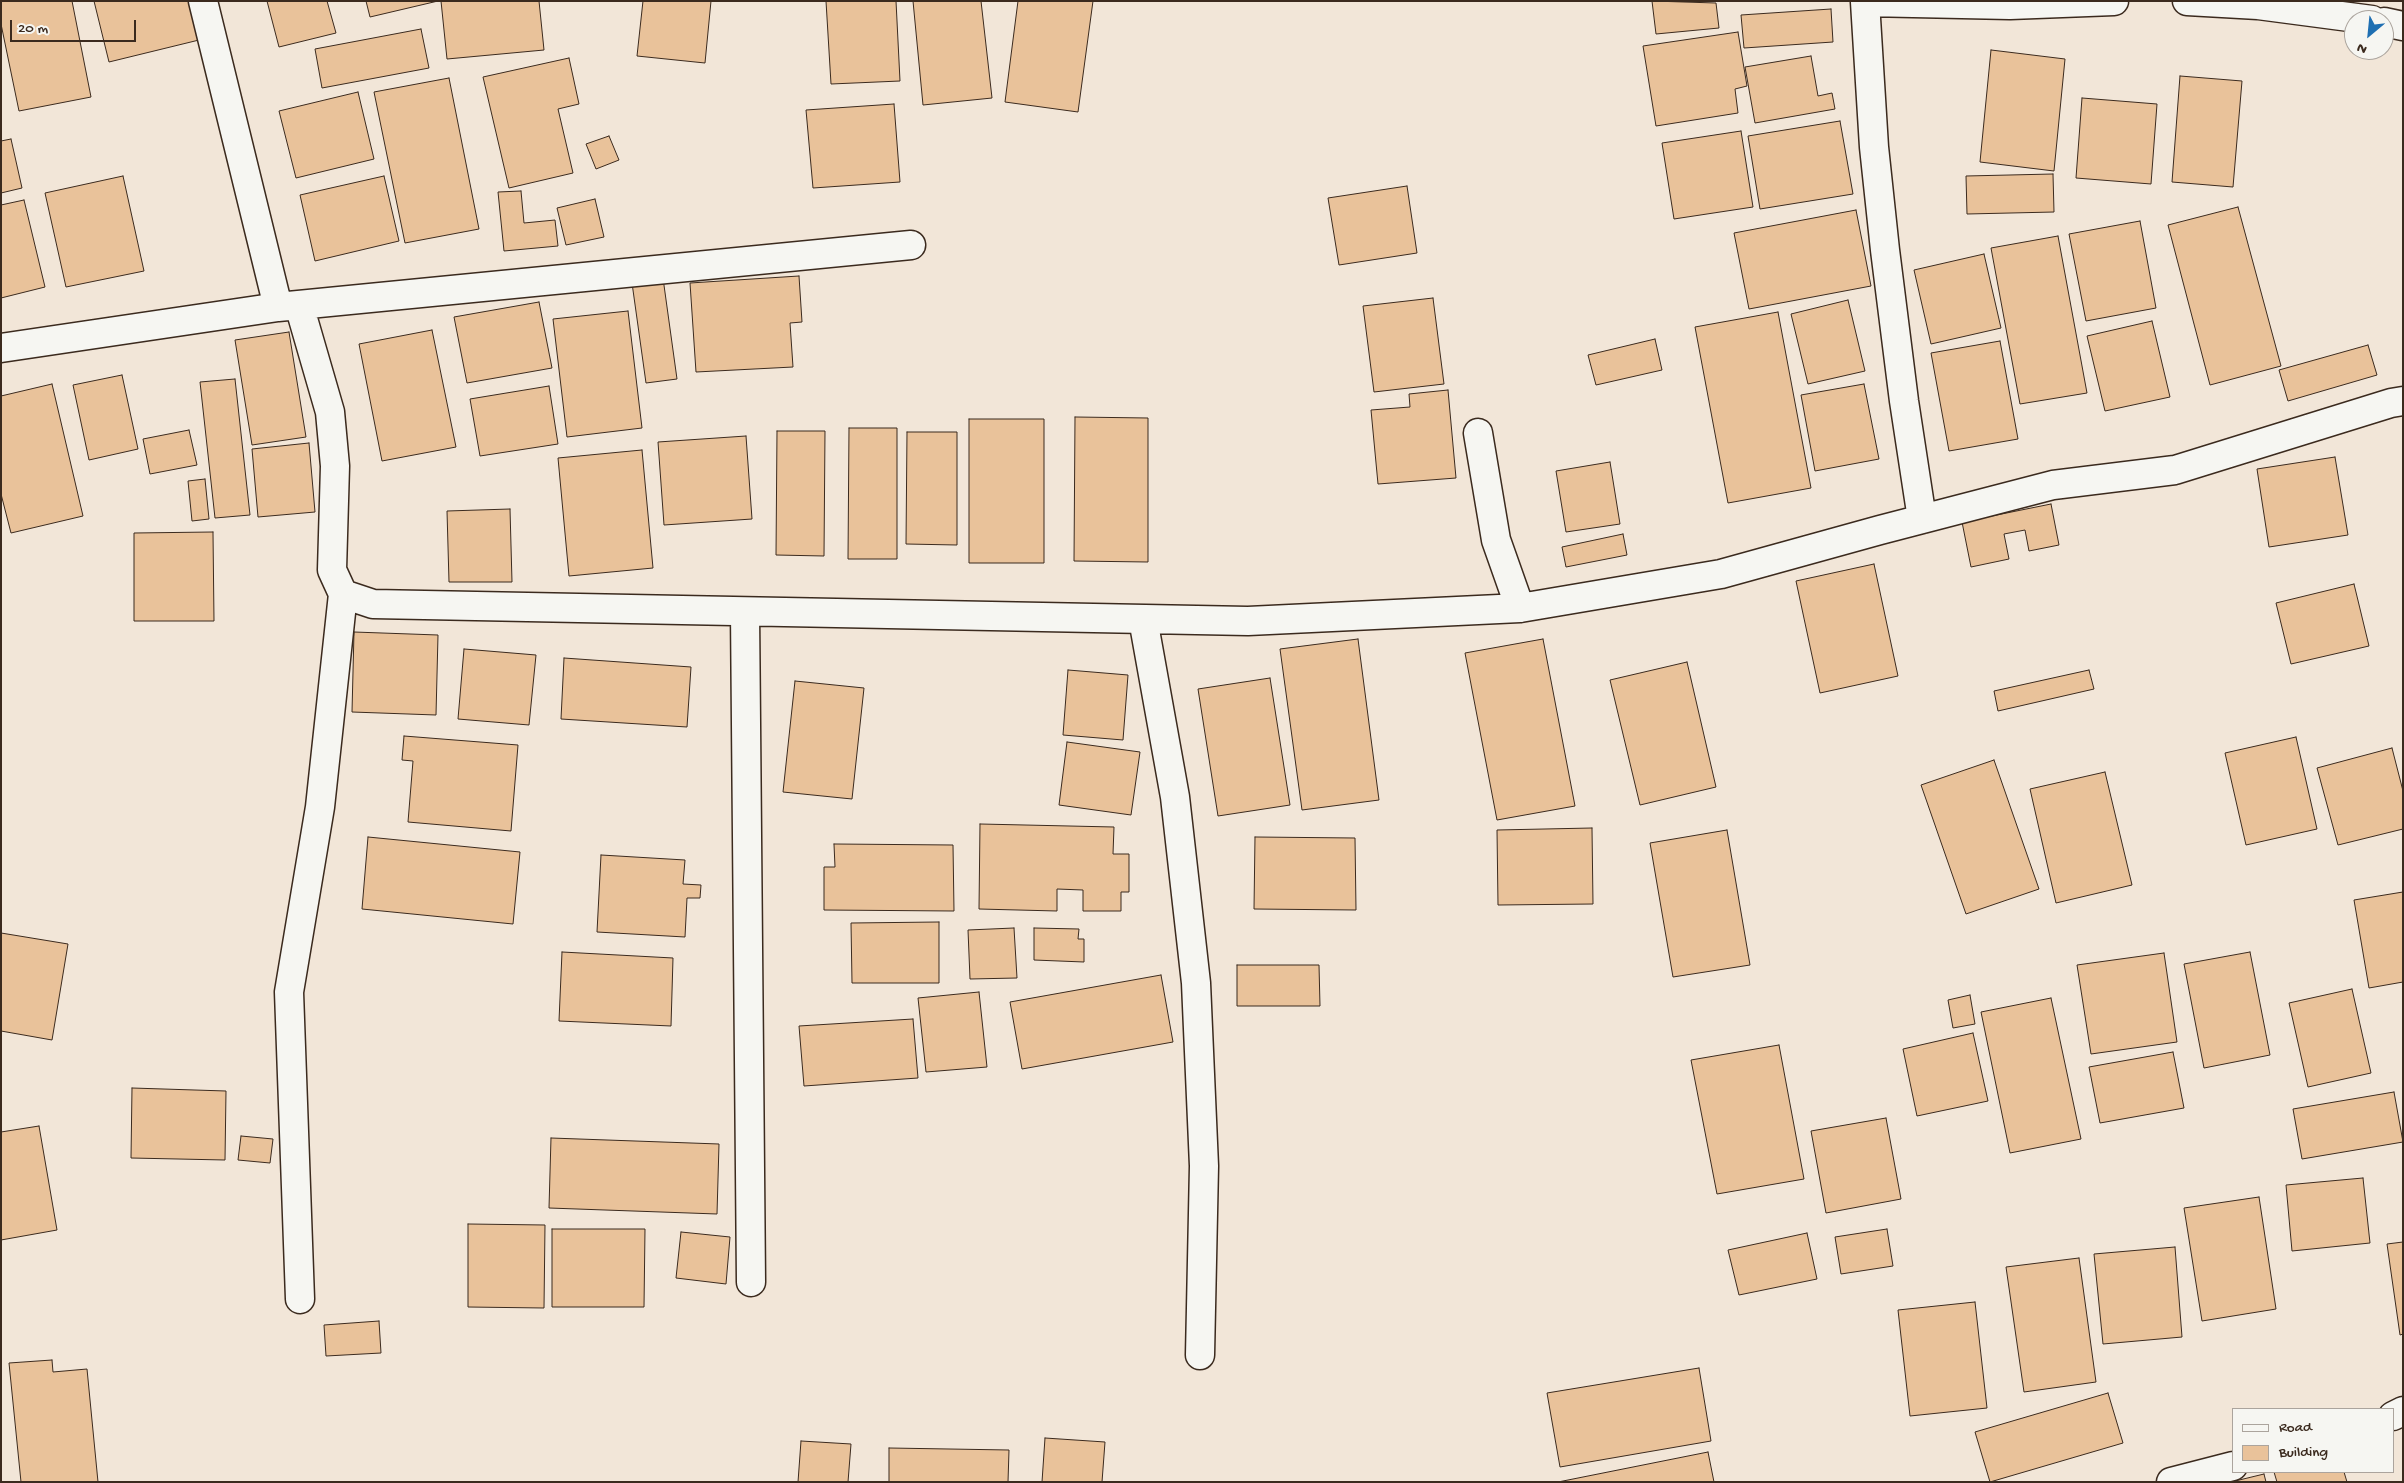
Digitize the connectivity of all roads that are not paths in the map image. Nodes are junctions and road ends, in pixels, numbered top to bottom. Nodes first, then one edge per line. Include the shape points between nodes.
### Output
1 (203, 1) edge
2 (1864, 1) edge
3 (2114, 1) edge
4 (2187, 1) edge
5 (2344, 16) edge
6 (910, 245) dead end
7 (289, 306) junction
8 (1, 348) edge
9 (2403, 401) edge
10 (1478, 434) dead end
11 (1922, 519) junction
12 (343, 594) junction
13 (1520, 608) junction
14 (745, 612) junction
15 (1143, 619) junction
16 (751, 1282) dead end
17 (300, 1298) dead end
18 (1200, 1355) dead end
19 (2232, 1466) edge
20 (2171, 1482) edge

1 - 7 street
2 - 3 street via 2010,5
2 - 11 street via 1872,129 1885,250
4 - 5 street via 2258,5
6 - 7 street
7 - 8 street
7 - 12 street via 330,412 335,466 332,570
9 - 11 street via 2175,470 2052,486
10 - 13 street via 1496,540
11 - 13 street via 1721,574
12 - 14 street via 373,604
12 - 17 street via 320,807 289,992
13 - 15 street via 1248,621
14 - 15 street
14 - 16 street
15 - 18 street via 1175,796 1196,982 1204,1166
19 - 20 street

